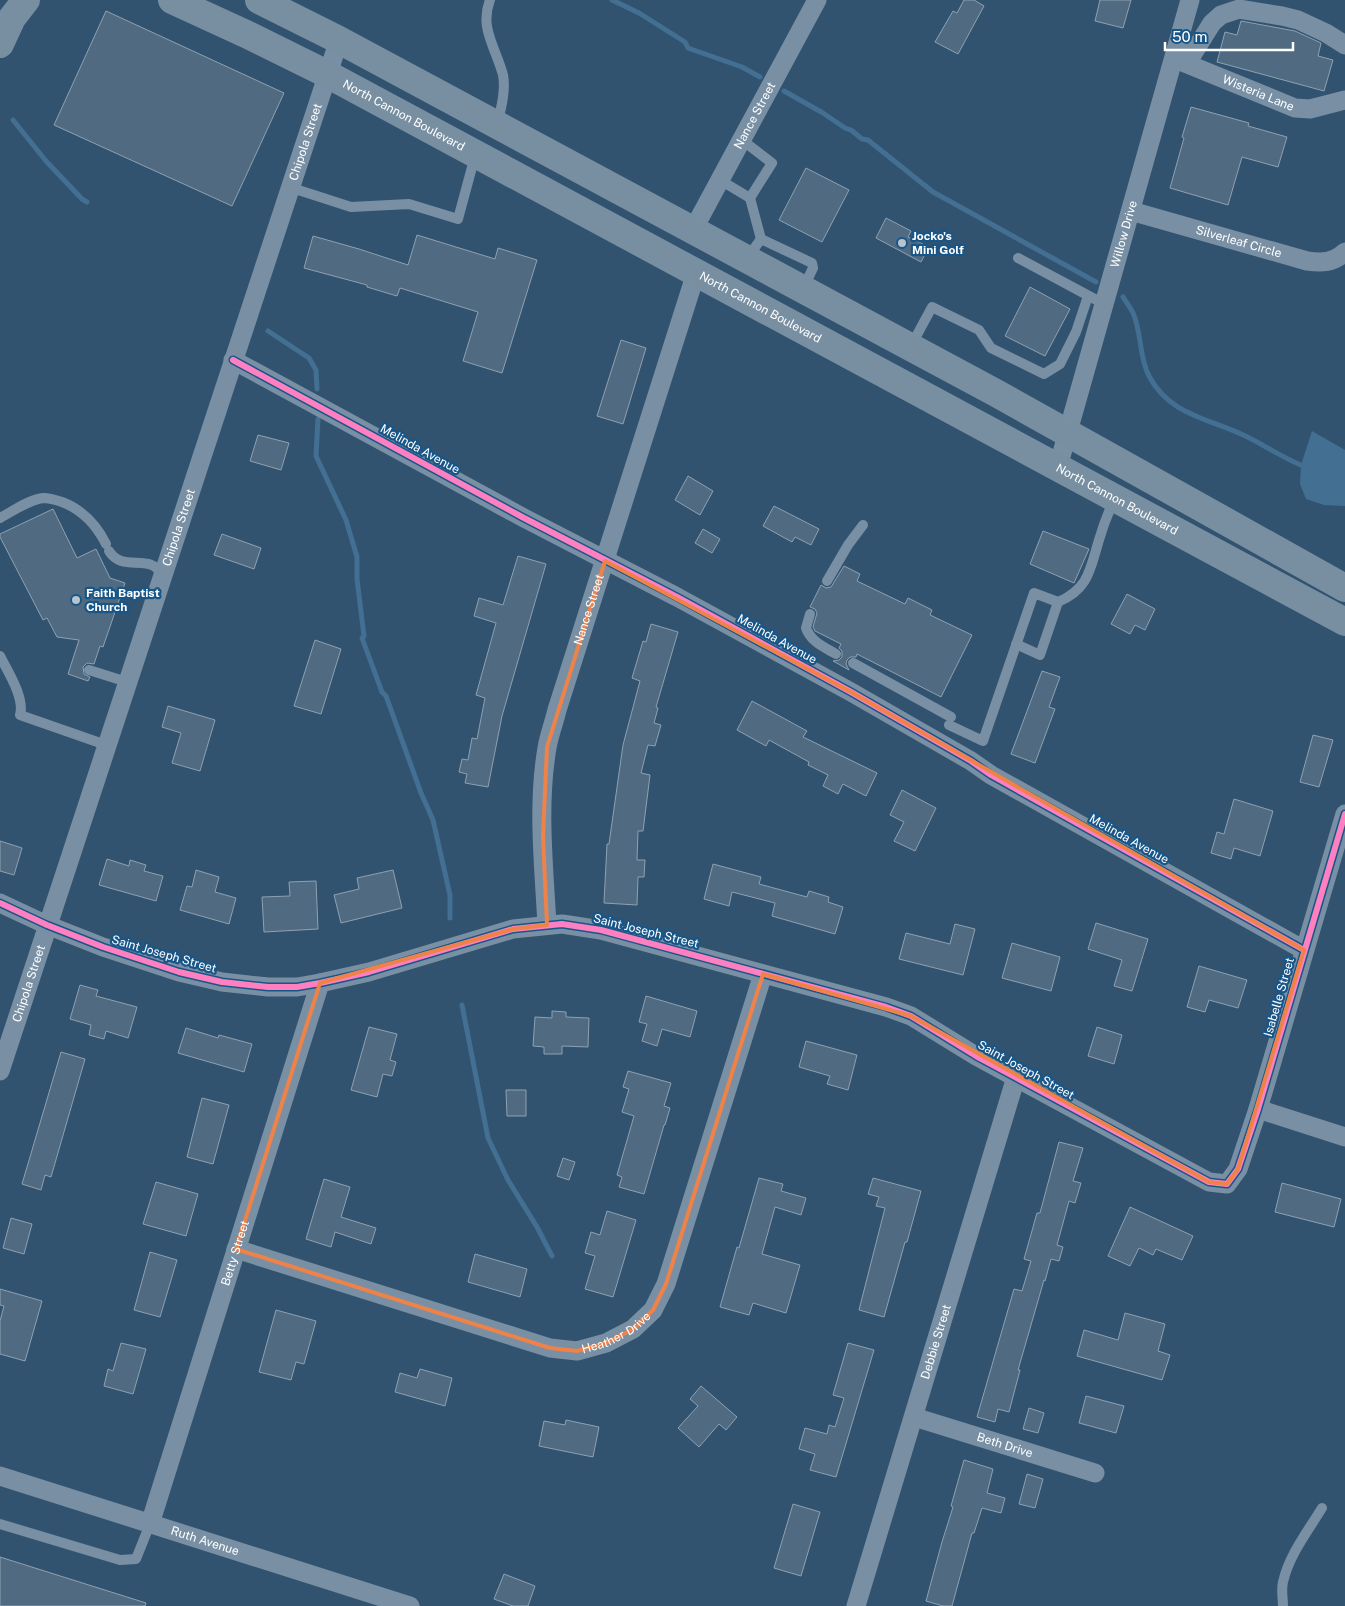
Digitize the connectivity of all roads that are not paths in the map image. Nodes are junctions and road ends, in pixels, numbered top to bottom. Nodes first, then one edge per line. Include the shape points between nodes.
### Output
1 (12, 0) edge
2 (26, 0) edge
3 (172, 0) edge
4 (259, 0) edge
5 (490, 0) edge
6 (816, 0) edge
7 (1190, 0) edge
8 (2, 40) edge
9 (339, 40) junction
10 (1345, 45) edge
11 (1180, 61) junction
12 (327, 74) junction
13 (1345, 100) edge
14 (497, 125) junction
15 (742, 140) junction
16 (476, 154) junction
17 (720, 180) junction
18 (289, 187) junction
19 (750, 198) junction
20 (1131, 211) junction
21 (693, 230) junction
22 (754, 249) junction
23 (1345, 252) edge
24 (1018, 258) dead end
25 (696, 272) junction
26 (1096, 300) junction
27 (910, 348) junction
28 (233, 360) junction
29 (1067, 434) junction
30 (1058, 468) junction
31 (1114, 498) junction
32 (0, 518) edge
33 (863, 525) dead end
34 (605, 561) junction
35 (162, 576) junction
36 (827, 581) dead end
37 (1345, 588) edge
38 (1058, 602) junction
39 (810, 614) dead end
40 (1345, 622) edge
41 (1016, 644) junction
42 (836, 654) dead end
43 (0, 656) edge
44 (853, 663) dead end
45 (89, 670) dead end
46 (127, 682) junction
47 (106, 745) junction
48 (1345, 814) edge
49 (0, 903) edge
50 (47, 925) junction
51 (547, 925) junction
52 (1304, 950) junction
53 (764, 974) junction
54 (320, 983) junction
55 (0, 1072) edge
56 (1016, 1077) junction
57 (1258, 1109) junction
58 (1345, 1137) edge
59 (1227, 1184) joint
60 (236, 1249) junction
61 (914, 1416) junction
62 (1095, 1473) dead end
63 (0, 1476) edge
64 (1322, 1508) dead end
65 (0, 1524) edge
66 (150, 1524) junction
67 (410, 1606) edge
68 (856, 1606) edge
69 (1283, 1606) edge

1 - 8 main road
2 - 8 main road via 12,18
3 - 12 main road, North Cannon Boulevard
4 - 9 main road
5 - 14 lane via 486,10 488,35 503,76
6 - 15 street, Nance Street
7 - 11 street, Willow Drive
9 - 12 street, Chipola Street
9 - 14 main road
10 - 11 street via 1298,20 1239,9 1221,15
11 - 13 street, Wisteria Lane via 1295,108 1310,109
11 - 20 street, Willow Drive
12 - 16 main road, North Cannon Boulevard
12 - 18 street, Chipola Street
14 - 21 main road
15 - 17 street, Nance Street
15 - 19 lane via 772,163
16 - 18 lane via 458,218 409,204 351,207
16 - 25 main road, North Cannon Boulevard
17 - 19 lane
17 - 21 street, Nance Street
18 - 28 street, Chipola Street
19 - 22 lane
20 - 23 street, Silverleaf Circle via 1307,261 1321,263 1338,259
20 - 26 street, Willow Drive
21 - 22 main road
22 - 27 main road via 803,290
24 - 26 lane
25 - 30 main road, North Cannon Boulevard
25 - 34 street, Nance Street
26 - 27 lane via 1060,364 1044,374 991,348 979,330 932,307
26 - 29 street, Willow Drive
27 - 29 main road
28 - 34 street, Melinda Avenue
28 - 35 street, Chipola Street
29 - 30 street, Willow Drive
29 - 37 main road
30 - 31 main road, North Cannon Boulevard
31 - 38 lane via 1088,575 1077,590
31 - 40 main road, North Cannon Boulevard
32 - 35 lane via 36,500 52,499 82,513 96,527 114,558 154,565
33 - 36 lane
34 - 51 street, Nance Street via 547,747 543,782
34 - 52 street, Melinda Avenue via 851,692 971,761 991,776
35 - 46 street, Chipola Street
38 - 41 lane via 1034,593
38 - 41 lane via 1040,655
39 - 42 lane via 806,628 808,635
41 - 44 lane via 983,741
43 - 47 lane via 20,697 20,715
45 - 46 lane
46 - 47 street, Chipola Street
47 - 50 street, Chipola Street
48 - 52 street, Isabelle Street
49 - 50 street, Saint Joseph Street
50 - 54 street, Saint Joseph Street via 179,972 222,982 268,987
50 - 55 street, Chipola Street
51 - 53 street, Saint Joseph Street via 601,930
51 - 54 street, Saint Joseph Street via 512,929 369,972
52 - 57 street, Isabelle Street
53 - 56 street, Saint Joseph Street via 911,1016
53 - 60 street, Heather Drive via 666,1284 653,1310 633,1329 606,1343 577,1351 550,1348
54 - 60 street, Betty Street
56 - 59 street, Saint Joseph Street via 1209,1182
56 - 61 street, Debbie Street
57 - 58 street
57 - 59 street, Isabelle Street via 1238,1169
60 - 66 street, Betty Street
61 - 62 street, Beth Drive
61 - 68 street, Debbie Street
63 - 66 street, Ruth Avenue
64 - 69 lane via 1293,1555 1285,1575
65 - 66 lane via 120,1560 136,1559
66 - 67 street, Ruth Avenue

